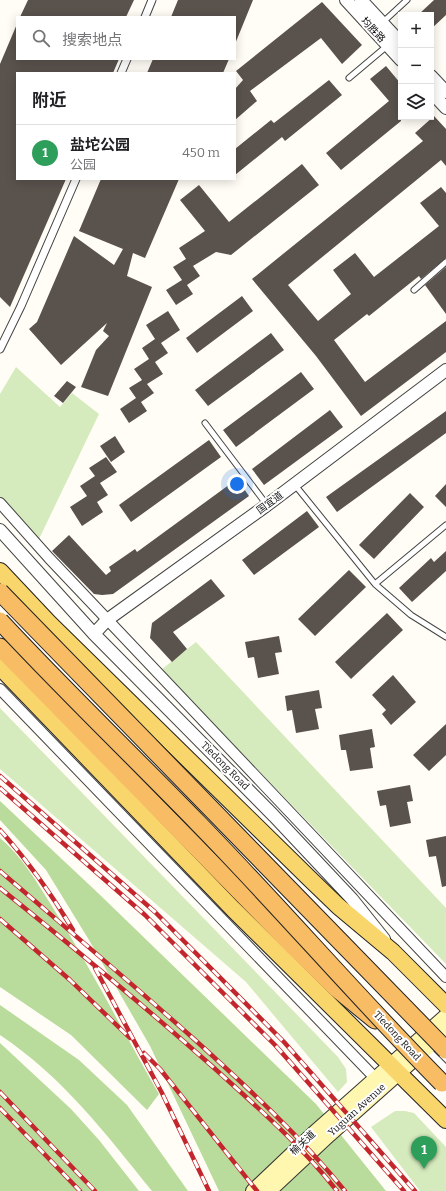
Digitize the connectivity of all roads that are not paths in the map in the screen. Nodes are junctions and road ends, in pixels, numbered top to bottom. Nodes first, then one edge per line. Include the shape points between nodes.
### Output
1 (152, 0) edge
2 (346, 0) edge
3 (361, 0) edge
4 (407, 0) edge
5 (145, 16) edge
6 (378, 26) junction
7 (398, 41) edge
8 (387, 45) junction
9 (398, 57) edge
10 (127, 60) edge
11 (121, 72) edge
12 (349, 78) dead end
13 (434, 79) edge
14 (446, 92) edge
15 (434, 95) edge
16 (446, 108) edge
17 (76, 180) edge
18 (446, 262) edge
19 (414, 290) dead end
20 (0, 348) edge
21 (446, 370) edge
22 (205, 423) dead end
23 (294, 484) junction
24 (0, 503) edge
25 (267, 505) junction
26 (446, 525) edge
27 (0, 530) edge
28 (0, 571) edge
29 (375, 584) junction
30 (0, 592) edge
31 (107, 620) junction
32 (0, 621) edge
33 (94, 634) junction
34 (446, 637) edge
35 (0, 646) edge
36 (0, 668) edge
37 (0, 689) edge
38 (393, 952) junction
39 (446, 976) edge
40 (446, 1005) edge
41 (446, 1016) edge
42 (446, 1031) edge
43 (391, 1032) junction
44 (425, 1050) junction
45 (446, 1050) edge
46 (395, 1069) junction
47 (446, 1071) edge
48 (379, 1082) junction
49 (446, 1087) edge
50 (446, 1120) edge
51 (253, 1191) edge
52 (269, 1191) edge

1 - 5 street
2 - 6 street, 均胜路
3 - 6 street, 均胜路
4 - 6 lane
6 - 7 street, 均胜路
6 - 8 street, 均胜路
8 - 9 street, 均胜路
8 - 12 lane
10 - 11 street
13 - 14 street
15 - 16 street
17 - 20 street
18 - 19 lane
21 - 23 street, 国宜道
22 - 25 lane
23 - 25 street, 国宜道
23 - 29 lane
24 - 31 street, Tiedong Road
25 - 31 street, 国宜道
26 - 29 lane
27 - 33 street, Tiedong Road
28 - 38 main road via 49,623 309,878
29 - 34 lane via 411,615
30 - 45 highway, bridge
31 - 33 street, 国宜道
31 - 39 street, Tiedong Road
32 - 43 highway, Tiedong Road, bridge via 219,844 348,982
33 - 38 street, Tiedong Road via 279,821 352,899
35 - 43 highway via 310,962 360,1009
36 - 46 main road via 233,909
37 - 48 street
38 - 40 main road, Tiedong Road
41 - 46 main road
42 - 44 main road
43 - 49 highway, Tiedong Road, bridge
44 - 46 main road
44 - 47 street, Tiedong Road
46 - 48 main road, 榆关道
46 - 50 main road
48 - 51 main road, 榆关道 via 313,1134
48 - 52 main road, Yuguan Avenue

